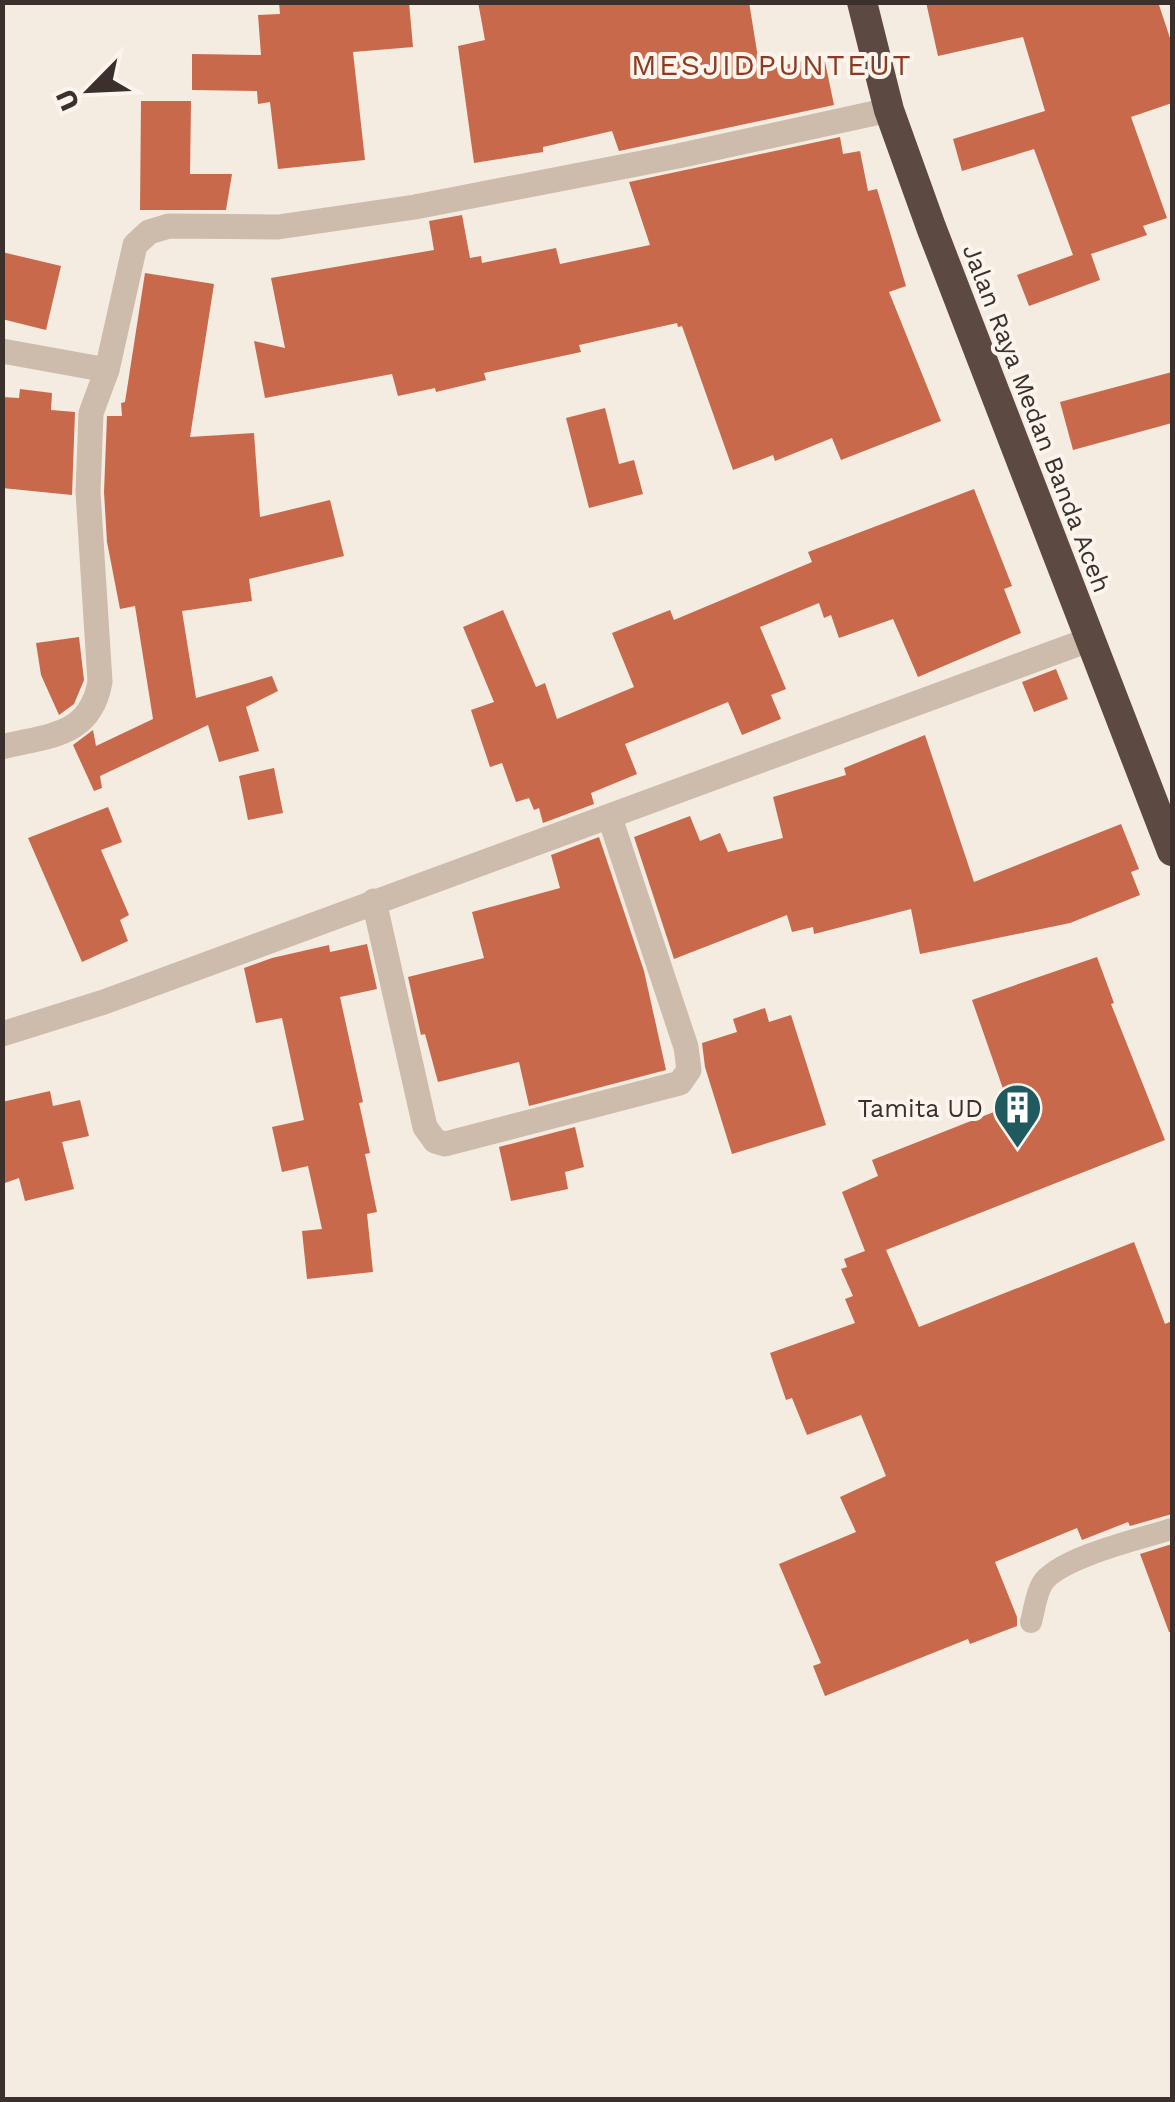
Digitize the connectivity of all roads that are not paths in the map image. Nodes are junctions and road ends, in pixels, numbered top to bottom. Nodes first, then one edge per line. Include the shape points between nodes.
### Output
1 (862, 2) edge
2 (889, 110) junction
3 (2, 351) edge
4 (107, 370) junction
5 (1090, 639) junction
6 (2, 747) edge
7 (610, 818) junction
8 (1172, 851) edge
9 (374, 900) junction
10 (2, 1034) edge
11 (1172, 1530) edge
12 (1031, 1622) dead end

1 - 2 highway, Jalan Raya Medan Banda Aceh
2 - 4 street via 415,206 278,227 169,226 150,232 134,245
2 - 5 highway, Jalan Raya Medan Banda Aceh
3 - 4 street
4 - 6 street via 91,413 88,492 96,700 88,718 68,730
5 - 7 street
5 - 8 highway, Jalan Raya Medan Banda Aceh
7 - 9 street
7 - 9 street via 686,1048 689,1070 680,1083 445,1144 434,1140 425,1127
9 - 10 street
11 - 12 lane via 1054,1572 1042,1584

